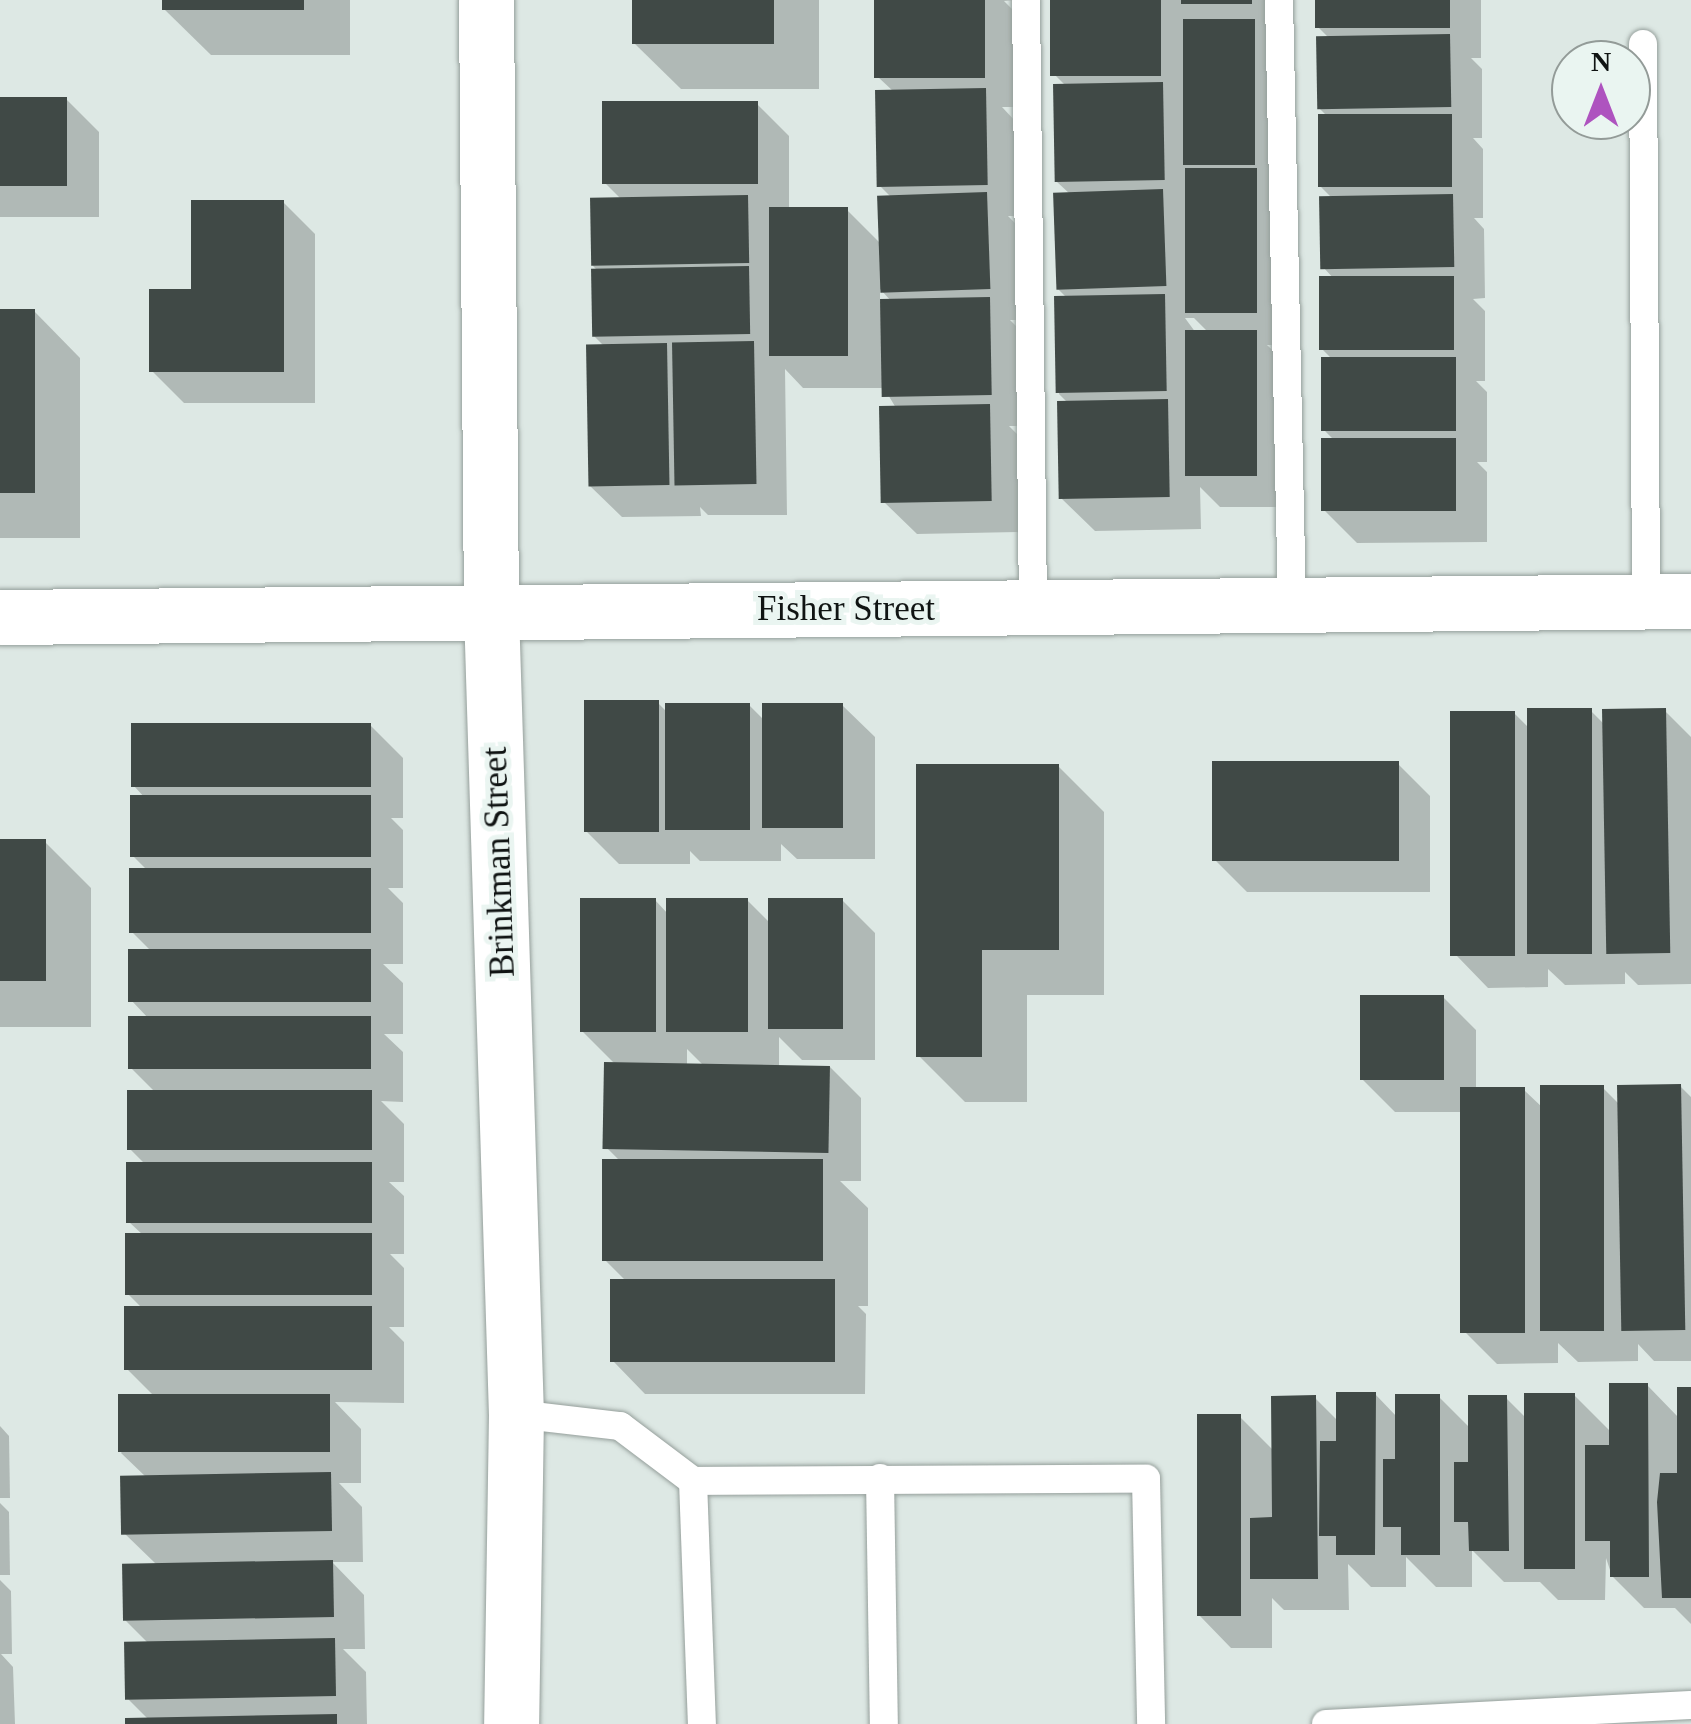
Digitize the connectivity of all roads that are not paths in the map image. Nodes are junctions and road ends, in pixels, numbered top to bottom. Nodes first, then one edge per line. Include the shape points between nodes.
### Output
1 (486, 0) edge
2 (1026, 0) edge
3 (1279, 0) edge
4 (1647, 140) edge
5 (1668, 600) edge
6 (1292, 606) junction
7 (1033, 608) junction
8 (491, 611) junction
9 (0, 617) edge
10 (516, 1414) junction
11 (880, 1478) junction
12 (693, 1481) junction
13 (1691, 1704) edge
14 (510, 1724) edge
15 (702, 1724) edge
16 (884, 1724) edge
17 (1151, 1724) edge
18 (1326, 1724) edge

1 - 8 street, Brinkman Street
2 - 7 lane
3 - 6 lane
4 - 5 lane
5 - 6 street, Fisher Street
6 - 7 street, Fisher Street
7 - 8 street, Fisher Street
8 - 9 street, Fisher Street
8 - 10 street, Brinkman Street
10 - 12 lane via 620,1426
10 - 14 street, Brinkman Street
11 - 12 lane
11 - 16 lane
11 - 17 lane via 1146,1479
12 - 15 lane
13 - 18 lane

